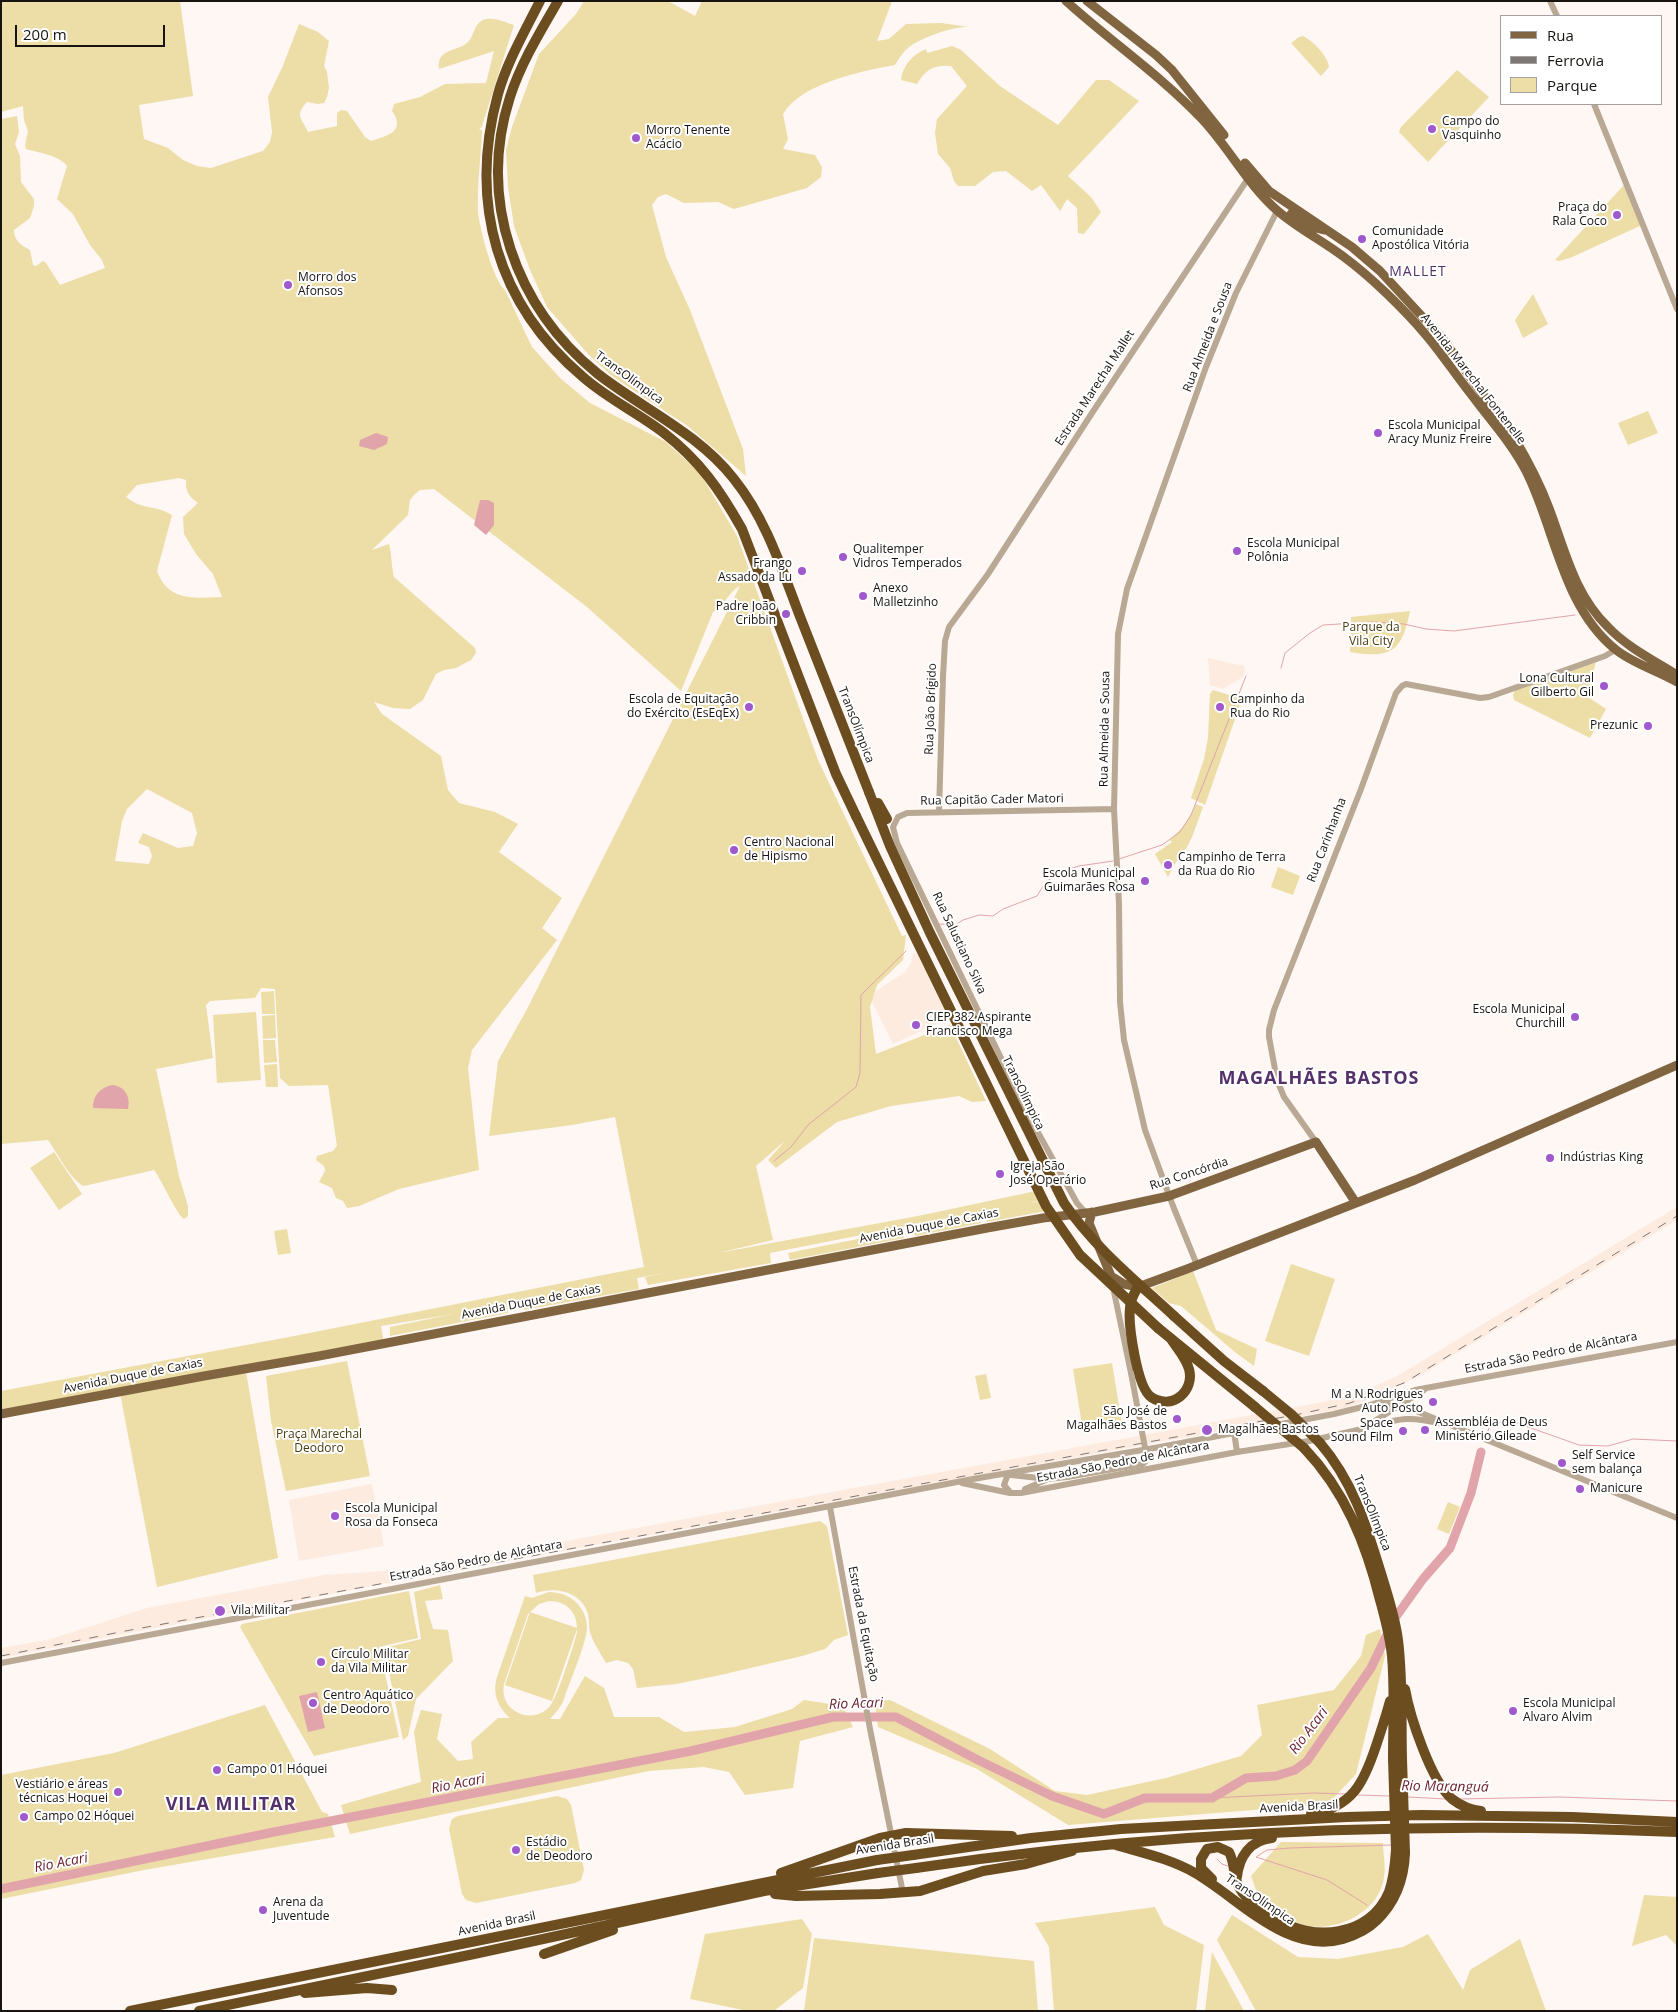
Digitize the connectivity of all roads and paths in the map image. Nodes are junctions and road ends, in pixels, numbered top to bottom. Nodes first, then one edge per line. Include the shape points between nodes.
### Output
1 (540, 1) edge
2 (558, 1) edge
3 (1066, 1) edge
4 (1087, 1) edge
5 (1550, 1) edge
6 (1557, 15) edge
7 (1111, 21) junction
8 (1100, 32) junction
9 (1167, 64) junction
10 (1152, 72) junction
11 (1594, 105) edge
12 (1249, 177) junction
13 (1277, 211) junction
14 (1329, 231) junction
15 (1677, 309) edge
16 (1451, 350) junction
17 (1456, 359) junction
18 (1445, 360) junction
19 (960, 610) joint
20 (1607, 627) junction
21 (1615, 650) junction
22 (1677, 675) edge
23 (1677, 682) edge
24 (830, 692) junction
25 (1114, 809) junction
26 (939, 812) junction
27 (887, 820) dead end
28 (897, 842) joint
29 (1677, 1065) edge
30 (1316, 1142) junction
31 (1169, 1196) junction
32 (1356, 1203) junction
33 (1088, 1212) junction
34 (1066, 1216) junction
35 (1093, 1231) junction
36 (1197, 1265) junction
37 (1111, 1276) junction
38 (1138, 1287) junction
39 (1121, 1324) junction
40 (1171, 1339) junction
41 (1677, 1342) edge
42 (1430, 1387) junction
43 (1370, 1405) junction
44 (1400, 1405) junction
45 (1, 1414) edge
46 (1453, 1427) junction
47 (1362, 1428) junction
48 (1234, 1432) junction
49 (1237, 1452) junction
50 (1008, 1474) junction
51 (1048, 1479) junction
52 (956, 1482) junction
53 (1014, 1493) junction
54 (830, 1507) junction
55 (1677, 1518) edge
56 (1400, 1657) junction
57 (1, 1663) edge
58 (1394, 1688) junction
59 (1397, 1759) junction
60 (1572, 1817) junction
61 (1283, 1820) junction
62 (1378, 1829) junction
63 (1676, 1830) edge
64 (892, 1835) junction
65 (1031, 1838) junction
66 (1110, 1844) junction
67 (1087, 1846) junction
68 (1400, 1852) junction
69 (1237, 1883) junction
70 (761, 1887) junction
71 (1223, 1890) junction
72 (903, 1893) junction
73 (715, 1902) junction
74 (544, 1954) dead end
75 (392, 1990) dead end
76 (279, 1994) junction
77 (130, 2011) edge
78 (199, 2011) edge

1 - 40 highway, TransOlímpica, bridge via 508,68 493,116 486,178 491,229 500,258 524,308 546,341 584,379 686,451 704,469 727,502 742,529 836,774 1046,1206 1080,1255
2 - 24 highway, TransOlímpica via 520,72 504,120 499,180 505,233 512,257 536,306 559,337 614,385 676,427 717,460 744,492 769,538
3 - 8 main road, Avenida Marechal Fontenelle
4 - 7 main road, Avenida Marechal Fontenelle
5 - 6 street
7 - 8 main road via 1108,28
7 - 9 main road, Avenida Marechal Fontenelle
8 - 10 main road, Avenida Marechal Fontenelle
9 - 10 main road via 1157,65
9 - 14 main road, Avenida Marechal Fontenelle via 1263,186
10 - 12 main road, Avenida Marechal Fontenelle via 1207,124
11 - 15 street
12 - 13 main road, Avenida Marechal Fontenelle
12 - 19 street, Estrada Marechal Mallet via 992,569
13 - 14 main road via 1287,212 1319,230
13 - 18 main road, Avenida Marechal Fontenelle via 1368,276 1419,327
13 - 25 street, Rua Almeida e Sousa via 1222,326 1127,588 1118,638
14 - 16 main road, Avenida Marechal Fontenelle via 1380,271 1431,324
16 - 17 main road, Avenida Marechal Fontenelle
16 - 18 main road
17 - 18 main road
17 - 20 main road, Avenida Marechal Fontenelle via 1515,439 1549,508 1577,585
18 - 21 main road, Avenida Marechal Fontenelle via 1500,430 1525,469 1567,580 1594,626
19 - 26 street, Rua João Brígido via 945,641
20 - 21 main road via 1618,640
20 - 22 main road, Avenida Marechal Fontenelle via 1630,646
21 - 23 main road, Avenida Marechal Fontenelle
21 - 30 street, Rua Carinhanha via 1489,697 1406,684 1396,694 1269,1030 1284,1097
24 - 27 highway
24 - 56 highway, TransOlímpica, bridge via 890,846 1064,1203 1101,1249 1224,1361 1291,1414 1339,1467 1357,1501 1390,1601
25 - 26 street, Rua Capitão Cader Matori
25 - 31 street, Rua Almeida e Sousa via 1124,1040 1145,1130
26 - 28 street, Rua Capitão Cader Matori via 907,813 898,817 893,827
28 - 33 street, Rua Salustiano Silva via 1030,1118 1077,1203
29 - 32 main road
30 - 31 main road, Rua Concórdia
30 - 32 main road, Rua Carinhanha
31 - 33 main road, Rua Concórdia
31 - 36 street, Rua Almeida e Sousa
32 - 36 main road
33 - 34 main road, Rua Concórdia
33 - 35 main road
34 - 35 main road
34 - 45 main road, Avenida Duque de Caxias via 977,1230
35 - 37 main road
36 - 38 main road
37 - 38 main road via 1124,1284
37 - 39 street
38 - 39 street via 1123,1300
38 - 40 highway via 1131,1299 1130,1320 1140,1379 1151,1396 1164,1401 1182,1396 1190,1376 1185,1359
39 - 51 street, bridge via 1146,1461
40 - 58 highway, TransOlímpica, bridge via 1304,1448 1347,1506 1365,1548 1384,1613
41 - 42 street, Estrada São Pedro de Alcântara
42 - 43 street, Estrada São Pedro de Alcântara
42 - 44 street, Estrada São Pedro de Alcântara
43 - 44 street
43 - 48 street, Estrada São Pedro de Alcântara
44 - 46 street
44 - 47 street, Estrada São Pedro de Alcântara
46 - 47 street via 1403,1418
46 - 55 street
47 - 49 street, Estrada São Pedro de Alcântara via 1310,1441
48 - 49 street
48 - 50 street, Estrada São Pedro de Alcântara
49 - 53 street, Estrada São Pedro de Alcântara
50 - 51 street
50 - 52 street, Estrada São Pedro de Alcântara
50 - 53 street via 1004,1485 1006,1490
51 - 53 street
52 - 53 street, Estrada São Pedro de Alcântara
52 - 54 street, Estrada São Pedro de Alcântara
54 - 57 street, Estrada São Pedro de Alcântara
54 - 64 street, Estrada da Equitação
56 - 59 highway, TransOlímpica
56 - 60 highway via 1409,1708 1439,1783 1452,1799 1475,1810
58 - 59 highway, TransOlímpica
58 - 61 highway via 1371,1760 1353,1794 1325,1811
59 - 68 highway, TransOlímpica, bridge
60 - 61 highway, Avenida Brasil via 1421,1815
60 - 63 highway, Avenida Brasil
61 - 65 highway, Avenida Brasil via 1121,1829
62 - 63 highway, Avenida Brasil
62 - 66 highway, Avenida Brasil
62 - 69 highway via 1258,1842 1241,1859
64 - 65 highway via 915,1832
64 - 70 highway
64 - 72 street, Estrada da Equitação
65 - 70 highway, Avenida Brasil, bridge via 876,1860
66 - 67 highway, Avenida Brasil
66 - 71 highway, TransOlímpica via 1169,1861
67 - 70 highway, Avenida Brasil, bridge
67 - 72 highway via 1048,1859
68 - 69 highway, TransOlímpica via 1383,1902 1363,1922 1343,1930 1311,1932 1292,1927 1253,1903
68 - 71 highway, TransOlímpica via 1403,1875 1400,1886 1382,1916 1354,1936 1332,1942 1312,1942 1290,1936
69 - 71 highway via 1229,1852 1218,1847 1207,1849 1201,1859 1201,1868
70 - 72 highway via 796,1896
70 - 73 highway, Avenida Brasil
70 - 77 highway, Avenida Brasil
73 - 74 highway via 707,1908 602,1933
73 - 76 highway, Avenida Brasil
75 - 76 highway via 367,1988
76 - 78 highway, Avenida Brasil

